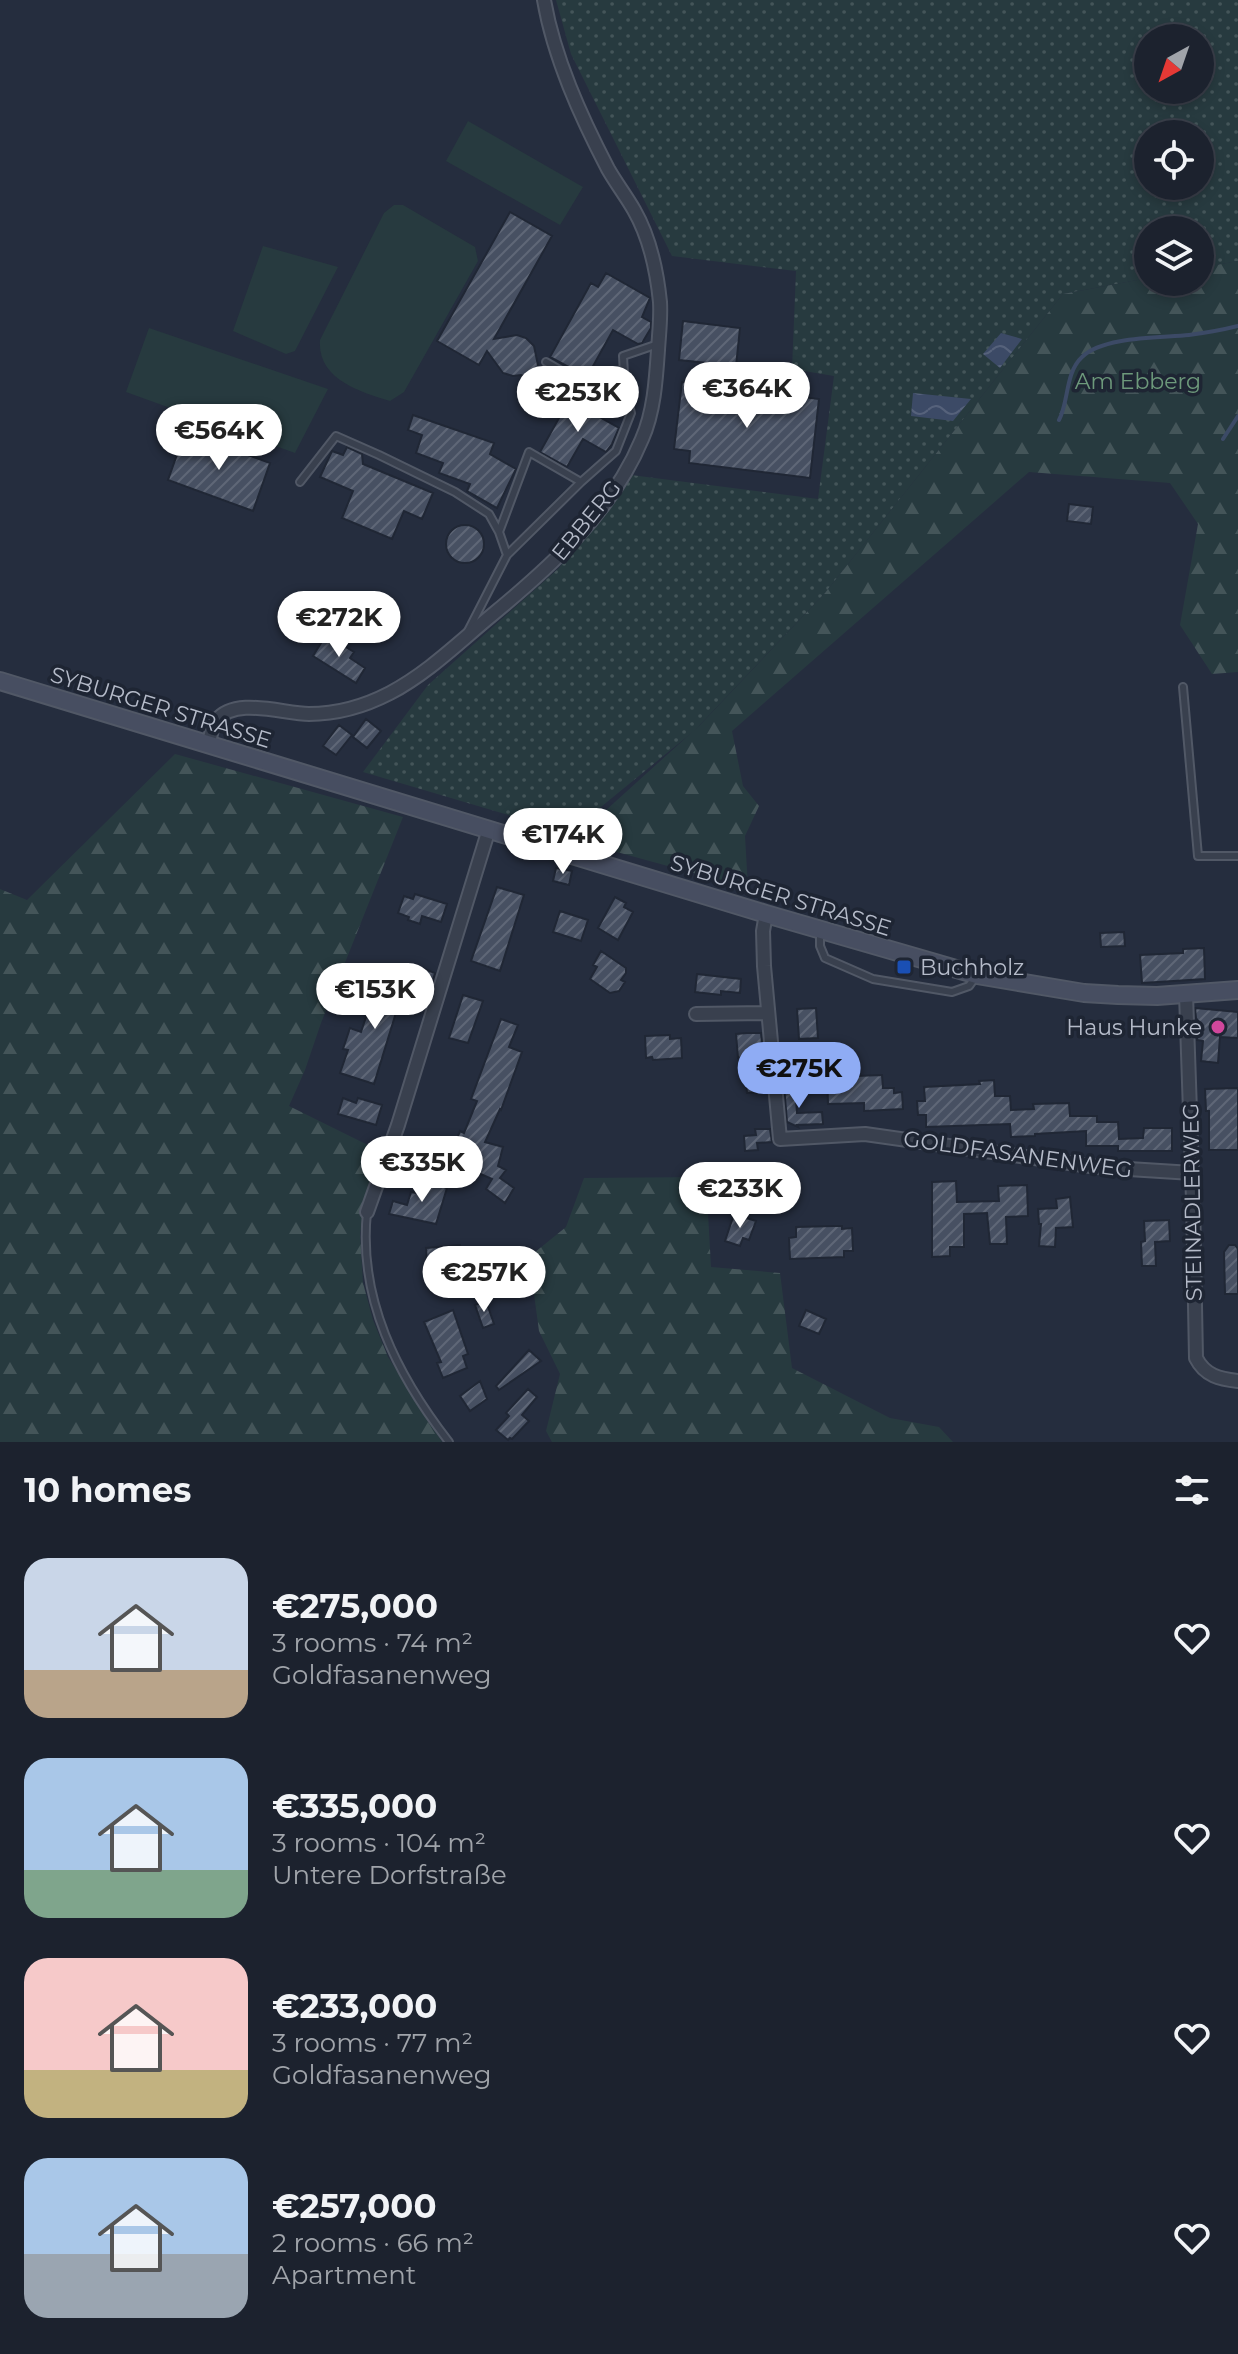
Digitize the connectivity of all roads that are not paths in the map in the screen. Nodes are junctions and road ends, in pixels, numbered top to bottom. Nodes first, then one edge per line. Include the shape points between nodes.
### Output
1 (544, 0) edge
2 (658, 344) junction
3 (546, 362) dead end
4 (625, 392) junction
5 (300, 482) dead end
6 (581, 482) junction
7 (499, 532) junction
8 (507, 555) junction
9 (465, 637) junction
10 (0, 681) edge
11 (1183, 687) dead end
12 (209, 744) junction
13 (489, 829) junction
14 (1238, 856) edge
15 (766, 914) junction
16 (820, 930) junction
17 (977, 975) junction
18 (1237, 988) edge
19 (1186, 994) junction
20 (767, 1013) junction
21 (696, 1014) dead end
22 (1192, 1173) junction
23 (367, 1212) joint
24 (1238, 1381) edge
25 (449, 1442) edge

1 - 2 street, EBBERG via 581,112 644,233 660,300
2 - 4 lane via 623,356
2 - 9 street, EBBERG via 643,438 610,496 559,557
3 - 4 lane via 584,384
4 - 6 lane via 631,413 616,451
5 - 7 lane via 336,436 455,492 489,514
6 - 7 lane via 529,452
6 - 8 lane
7 - 8 lane
8 - 9 lane
9 - 12 street, EBBERG via 423,673 359,706 306,714 238,709 216,721
10 - 12 street, SYBURGER STRASSE
11 - 14 lane via 1198,856
12 - 13 street, SYBURGER STRASSE
13 - 15 street, SYBURGER STRASSE
13 - 23 street
15 - 16 street, SYBURGER STRASSE
15 - 20 street, GOLDFASANENWEG
16 - 17 street, SYBURGER STRASSE
16 - 17 lane via 825,958 873,979 952,992 969,986
17 - 19 street, SYBURGER STRASSE via 1084,993
18 - 19 street, SYBURGER STRASSE
19 - 22 street, STEINADLERWEG
20 - 21 street
20 - 22 street, GOLDFASANENWEG via 780,1139 865,1134 1097,1167
22 - 24 street, STEINADLERWEG via 1196,1358 1201,1368 1218,1378
23 - 25 lane via 369,1284 378,1319 392,1355

